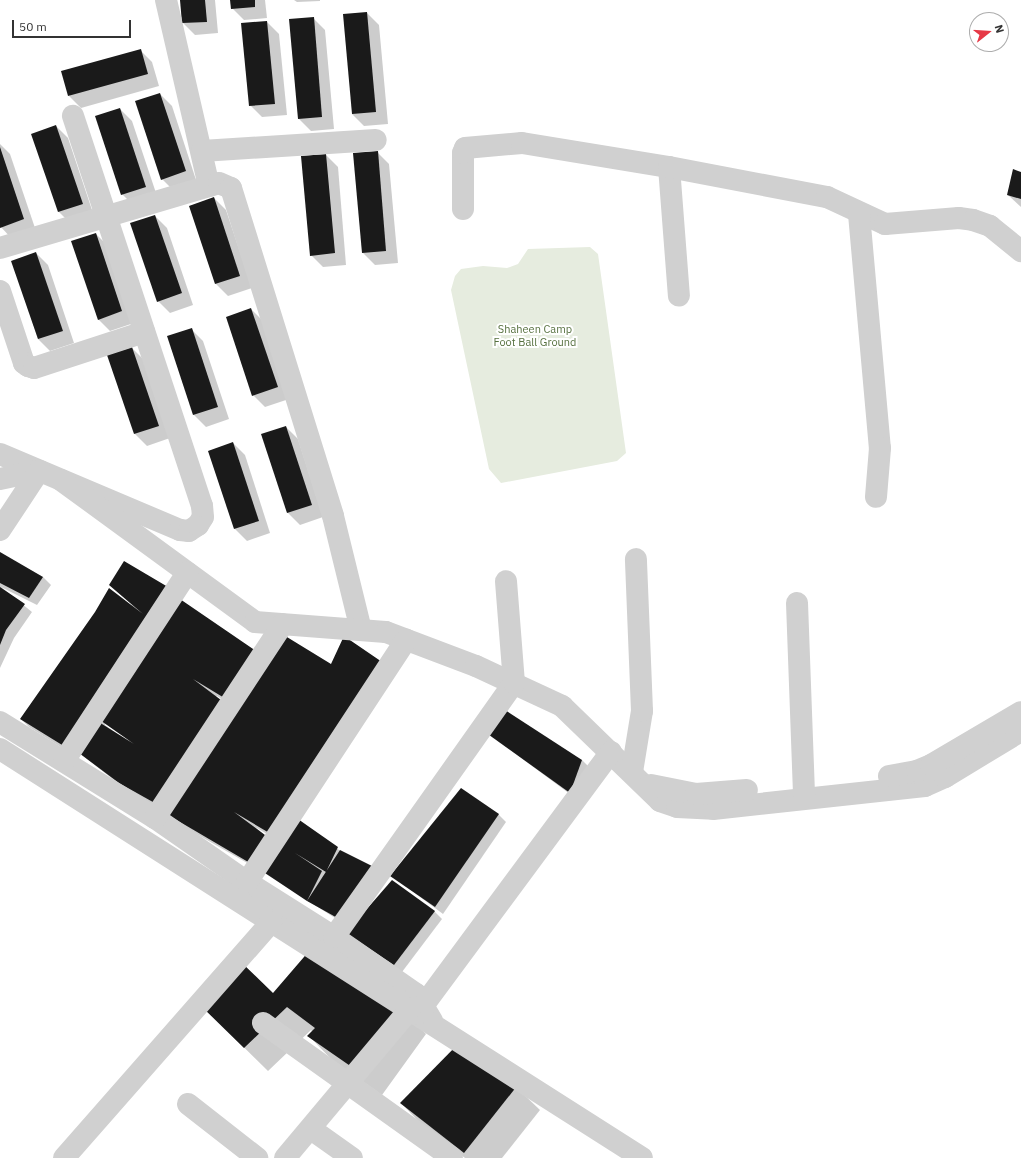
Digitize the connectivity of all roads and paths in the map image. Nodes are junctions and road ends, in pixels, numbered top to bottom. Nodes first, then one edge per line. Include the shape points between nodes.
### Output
1 (166, 0) edge
2 (73, 116) dead end
3 (376, 140) dead end
4 (202, 151) junction
5 (670, 167) junction
6 (209, 186) junction
7 (462, 209) dead end
8 (859, 214) junction
9 (105, 217) junction
10 (0, 248) edge
11 (1021, 251) edge
12 (0, 291) edge
13 (679, 296) dead end
14 (144, 332) junction
15 (0, 454) edge
16 (39, 471) junction
17 (0, 479) edge
18 (61, 480) junction
19 (876, 497) dead end
20 (0, 530) edge
21 (636, 559) dead end
22 (187, 573) junction
23 (506, 581) dead end
24 (797, 603) dead end
25 (283, 624) junction
26 (361, 630) junction
27 (406, 640) junction
28 (514, 683) junction
29 (1021, 712) edge
30 (0, 722) edge
31 (1021, 730) edge
32 (0, 750) edge
33 (611, 752) junction
34 (64, 761) junction
35 (636, 777) junction
36 (803, 791) junction
37 (156, 818) junction
38 (247, 882) junction
39 (271, 922) junction
40 (334, 937) junction
41 (421, 1013) junction
42 (263, 1023) dead end
43 (349, 1084) junction
44 (188, 1104) dead end
45 (311, 1129) junction
46 (64, 1158) edge
47 (257, 1158) edge
48 (285, 1158) edge
49 (352, 1158) edge
50 (452, 1158) edge
51 (642, 1158) edge

1 - 4 street
2 - 9 street
3 - 4 street
4 - 6 street
5 - 7 street via 522,143 471,146 463,153
5 - 8 street via 827,197
5 - 13 street
6 - 9 street
6 - 26 street via 219,183 231,188 333,516
8 - 11 street via 885,224 959,218 973,220 990,226
8 - 19 street via 880,448
9 - 10 street
9 - 14 street
12 - 14 street via 24,363 34,368
14 - 18 street via 202,506 203,517 189,530 180,530
15 - 16 street
16 - 17 street
16 - 18 street
16 - 20 street
18 - 22 street
21 - 35 street via 642,711
22 - 25 street via 255,622
22 - 34 street
23 - 28 street
24 - 36 street
25 - 26 street
25 - 37 street
26 - 27 street via 386,632
27 - 28 street
27 - 38 street
28 - 33 street via 562,706
28 - 40 street
29 - 36 street via 918,771
30 - 34 street
31 - 36 street via 925,786
32 - 39 street
33 - 35 street
33 - 41 street
34 - 37 street
35 - 36 street via 660,801 677,808 695,809
37 - 38 street
38 - 40 street
39 - 41 street
39 - 46 street
40 - 41 street via 416,994
41 - 43 street
41 - 51 street
42 - 43 street
43 - 45 street
43 - 50 street
44 - 47 street
45 - 48 street
45 - 49 street

